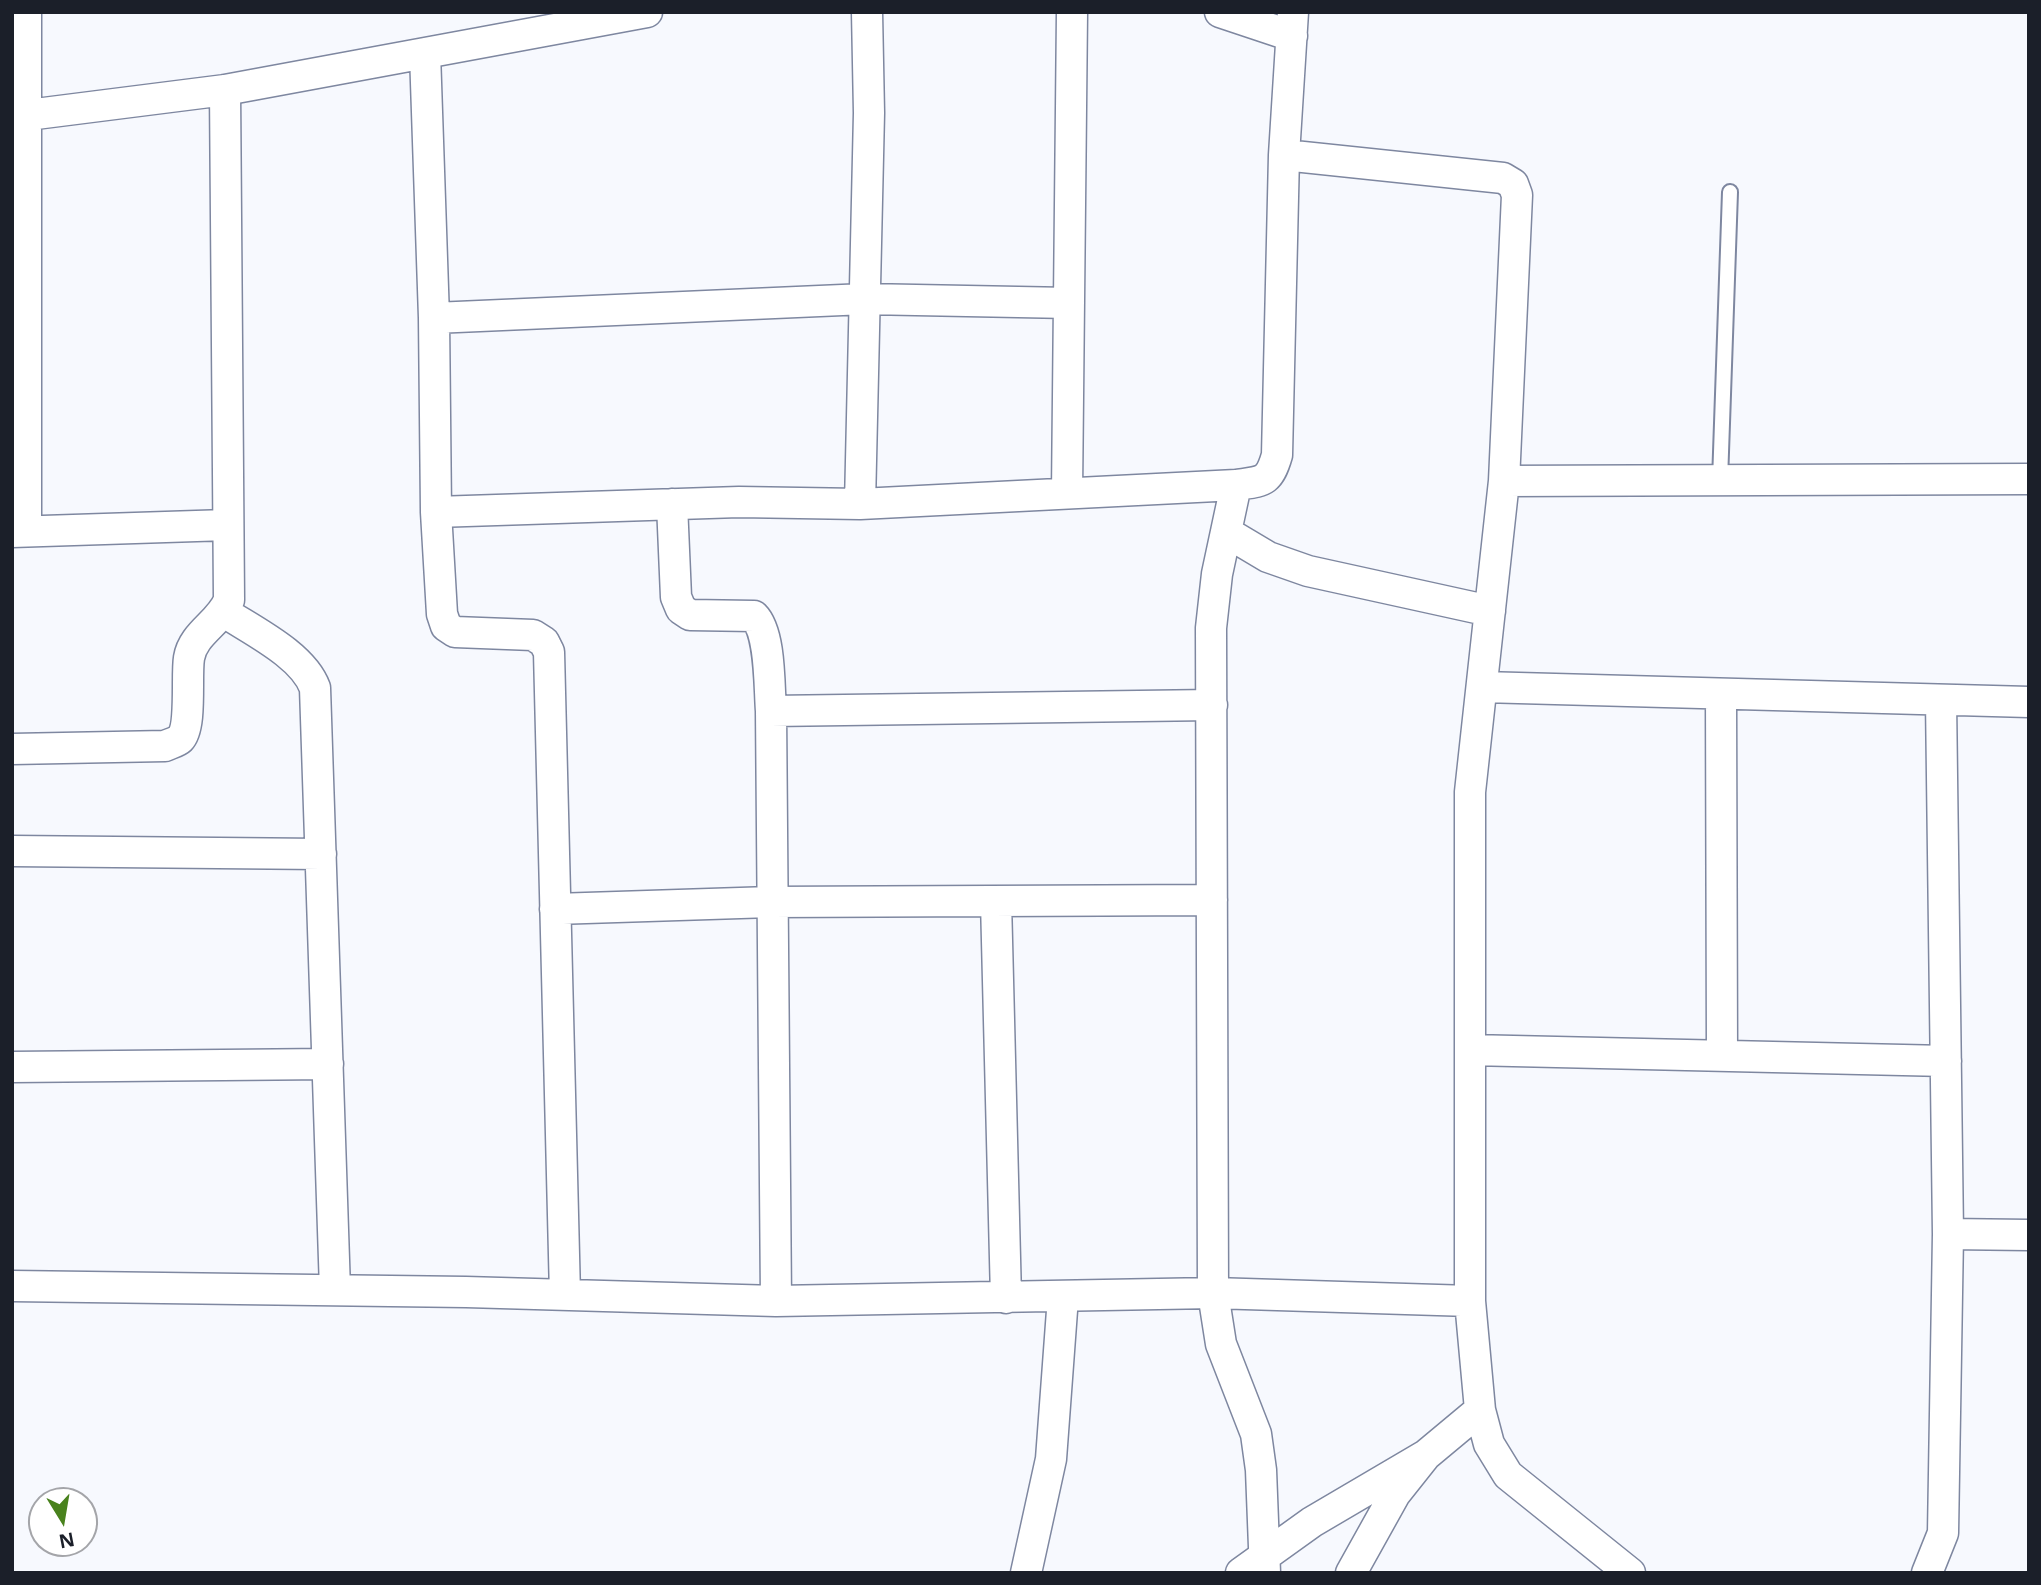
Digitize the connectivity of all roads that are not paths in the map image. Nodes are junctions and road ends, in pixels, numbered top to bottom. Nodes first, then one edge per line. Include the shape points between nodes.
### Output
1 (26, 12) edge
2 (647, 12) edge
3 (867, 12) edge
4 (1072, 12) edge
5 (1220, 12) edge
6 (1292, 24) edge
7 (425, 54) junction
8 (225, 90) junction
9 (20, 116) edge
10 (1284, 155) junction
11 (1730, 192) dead end
12 (865, 299) junction
13 (1069, 303) junction
14 (434, 318) junction
15 (2029, 478) edge
16 (1504, 481) junction
17 (1720, 481) junction
18 (1236, 485) junction
19 (1067, 493) junction
20 (671, 504) junction
21 (860, 504) junction
22 (436, 512) junction
23 (227, 525) junction
24 (19, 532) edge
25 (1226, 532) junction
26 (1490, 611) junction
27 (224, 612) junction
28 (1482, 687) junction
29 (1721, 694) junction
30 (1941, 700) junction
31 (2029, 702) edge
32 (1212, 705) junction
33 (771, 711) junction
34 (12, 749) edge
35 (12, 851) edge
36 (321, 854) junction
37 (1212, 900) junction
38 (996, 901) junction
39 (771, 902) junction
40 (555, 909) junction
41 (1470, 1050) junction
42 (1722, 1056) junction
43 (1946, 1061) junction
44 (328, 1064) junction
45 (12, 1067) edge
46 (1948, 1234) junction
47 (2029, 1235) edge
48 (12, 1286) edge
49 (335, 1290) junction
50 (1213, 1293) junction
51 (565, 1295) junction
52 (1063, 1297) junction
53 (1006, 1298) junction
54 (776, 1301) junction
55 (1470, 1301) junction
56 (1480, 1410) junction
57 (1426, 1455) junction
58 (1257, 1567) edge
59 (1026, 1573) edge
60 (1351, 1573) edge
61 (1630, 1573) edge
62 (1927, 1573) edge

1 - 9 street
2 - 7 street
3 - 12 street
4 - 13 street
5 - 6 street
6 - 10 street
7 - 8 street
7 - 14 street
8 - 9 street
8 - 23 street
9 - 24 street
10 - 16 street via 1503,178 1513,184 1517,195
10 - 18 street via 1277,455 1271,474 1262,481
11 - 17 lane
12 - 13 street
12 - 14 street
12 - 21 street
13 - 19 street
14 - 22 street
15 - 17 street
16 - 17 street
16 - 26 street
18 - 19 street
18 - 25 street
19 - 21 street
20 - 21 street
20 - 22 street
20 - 33 street via 676,597 681,609 690,615 754,617 760,622
22 - 40 street via 446,626 455,632 533,635 549,652
23 - 24 street
23 - 27 street via 229,600
25 - 26 street via 1268,557 1308,571
25 - 32 street via 1211,628
26 - 28 street
27 - 34 street via 193,642 186,728 180,739 165,746
27 - 36 street via 310,674 315,688
28 - 29 street
28 - 41 street via 1470,792
29 - 30 street
29 - 42 street
30 - 31 street
30 - 43 street
32 - 33 street
32 - 37 street
33 - 39 street
35 - 36 street
36 - 44 street
37 - 38 street
37 - 50 street
38 - 39 street
38 - 53 street
39 - 40 street
39 - 54 street
40 - 51 street
41 - 42 street
41 - 55 street
42 - 43 street
43 - 46 street
44 - 45 street
44 - 49 street
46 - 47 street
46 - 62 street via 1943,1533
48 - 49 street
49 - 51 street
50 - 52 street
50 - 55 street
50 - 58 street via 1221,1344 1256,1434 1261,1470
51 - 54 street
52 - 53 street
52 - 59 street via 1051,1459
53 - 54 street
55 - 56 street
56 - 57 street
56 - 61 street via 1489,1444 1508,1475
57 - 58 street via 1312,1522
57 - 60 street via 1395,1494

